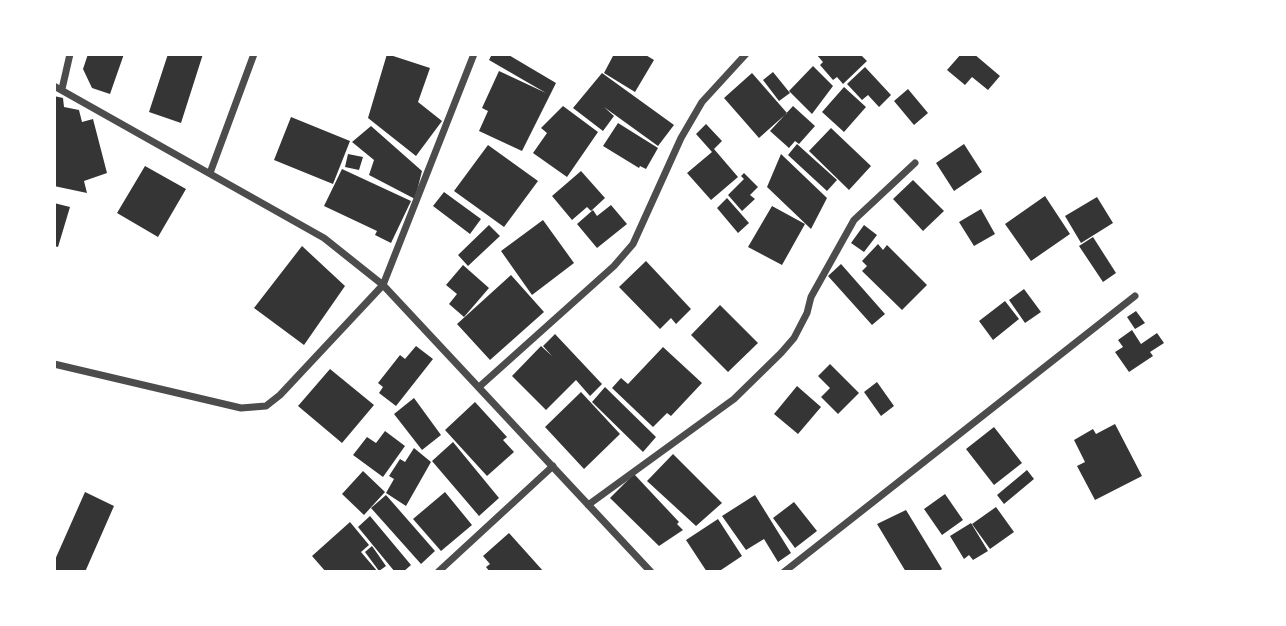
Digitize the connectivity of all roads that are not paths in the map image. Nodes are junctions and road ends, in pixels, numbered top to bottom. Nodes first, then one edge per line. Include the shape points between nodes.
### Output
1 (71, 54) edge
2 (254, 54) edge
3 (474, 54) edge
4 (746, 54) edge
5 (58, 88) edge
6 (915, 163) dead end
7 (210, 173) junction
8 (383, 285) junction
9 (1135, 296) dead end
10 (54, 363) edge
11 (479, 387) junction
12 (553, 466) junction
13 (589, 505) junction
14 (438, 572) edge
15 (651, 572) edge
16 (784, 572) edge

1 - 5 street
2 - 7 street
3 - 8 street
4 - 11 street via 702,102 633,244
5 - 7 street
6 - 13 street via 854,220 794,338 781,353 734,399
7 - 8 street via 324,238
8 - 10 street via 280,396 257,409
8 - 11 street
9 - 16 street
11 - 12 street
12 - 13 street
12 - 14 street
13 - 15 street

